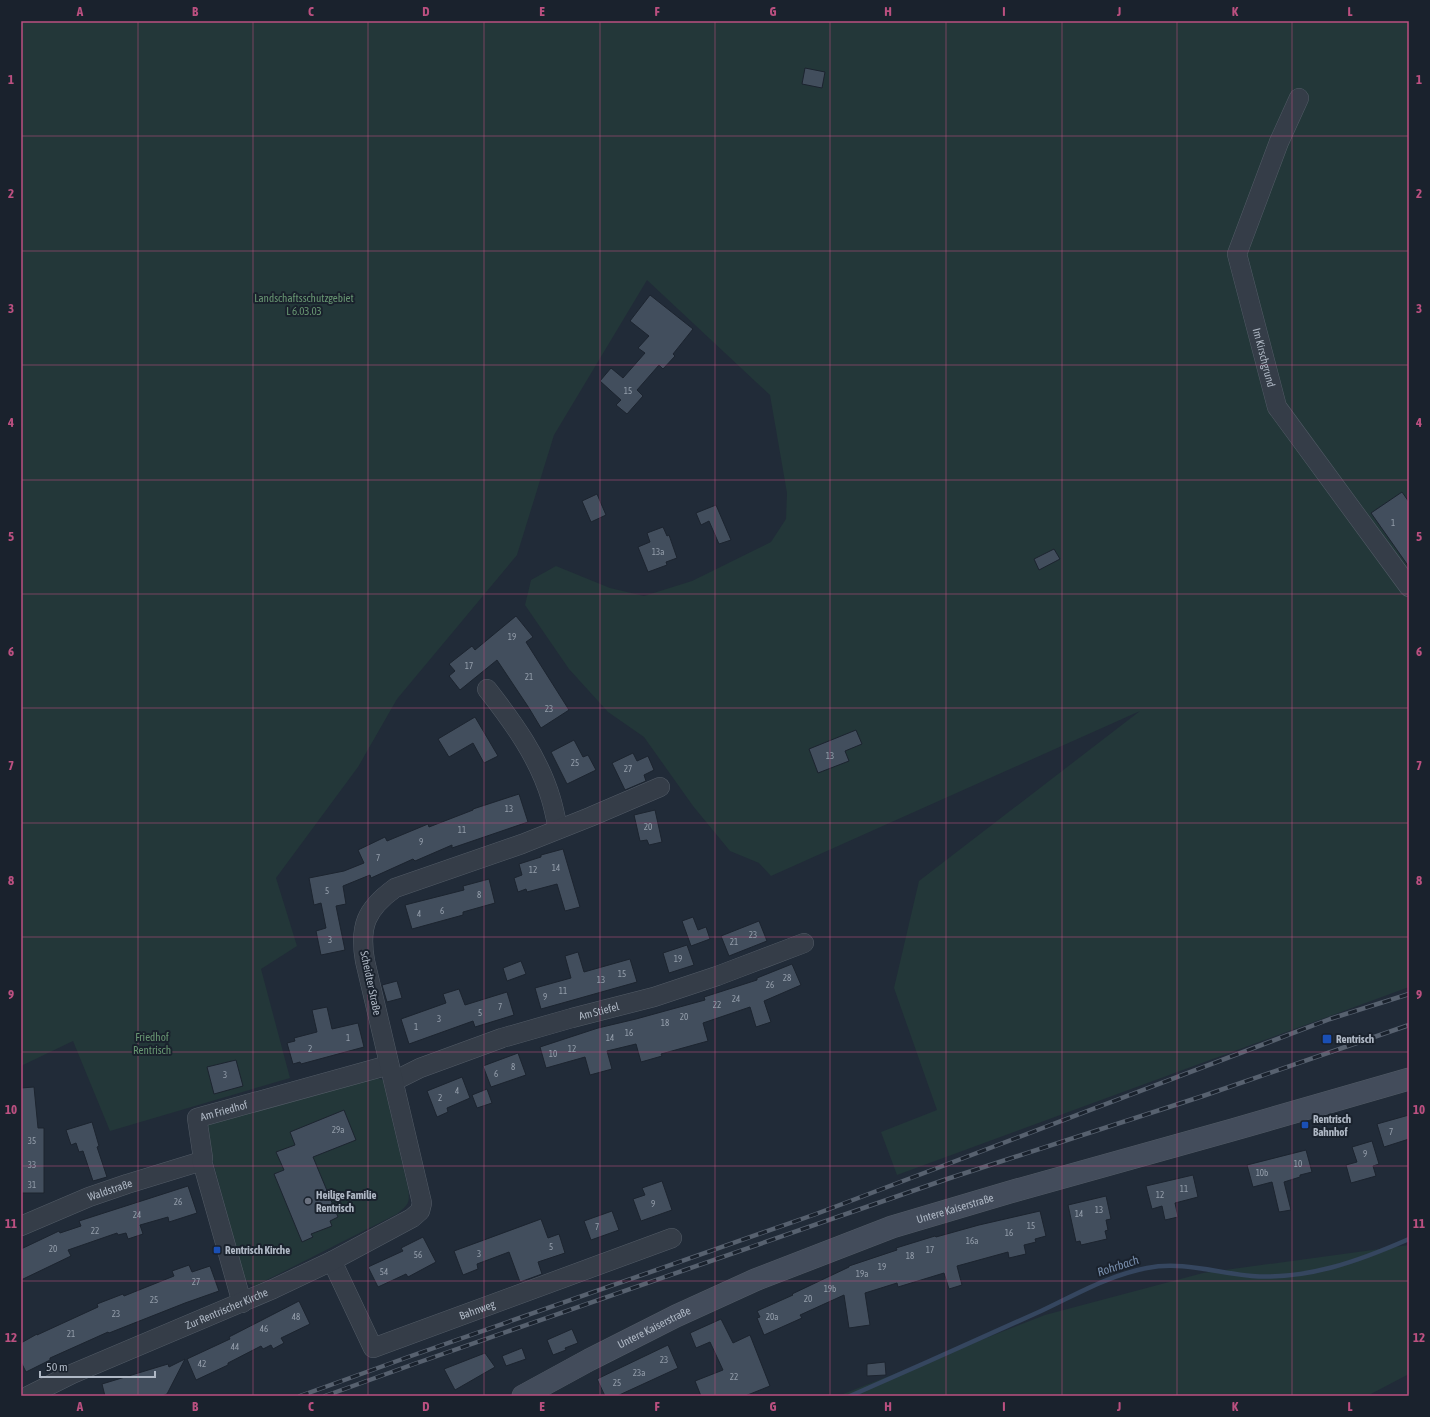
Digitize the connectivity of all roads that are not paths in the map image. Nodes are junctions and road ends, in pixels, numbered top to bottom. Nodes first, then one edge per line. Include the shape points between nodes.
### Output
1 (1299, 98) dead end
2 (1409, 587) edge
3 (487, 689) dead end
4 (660, 787) dead end
5 (558, 829) junction
6 (804, 943) dead end
7 (392, 1073) junction
8 (1409, 1079) edge
9 (202, 1161) junction
10 (420, 1211) joint
11 (21, 1226) edge
12 (672, 1238) dead end
13 (332, 1261) junction
14 (242, 1303) junction
15 (28, 1396) edge
16 (523, 1396) edge

1 - 2 street, Im Kirschgrund via 1278,142 1237,254 1277,407
3 - 5 street via 532,754 551,798
4 - 5 street, Scheidter Straße
5 - 7 street, Scheidter Straße via 395,888 382,897 373,908 363,930 362,945
6 - 7 street, Am Stiefel via 654,997 502,1038 420,1068
7 - 9 street, Am Friedhof via 197,1118
7 - 10 street, Scheidter Straße via 422,1202
8 - 16 main road, Untere Kaiserstraße via 885,1230 755,1280 589,1360
9 - 11 street, Waldstraße via 89,1197
9 - 14 street, Am Friedhof
10 - 13 street, Zur Rentrischer Kirche via 412,1218
12 - 13 street, Bahnweg via 374,1348
13 - 14 street, Zur Rentrischer Kirche
14 - 15 street, Zur Rentrischer Kirche via 72,1374

